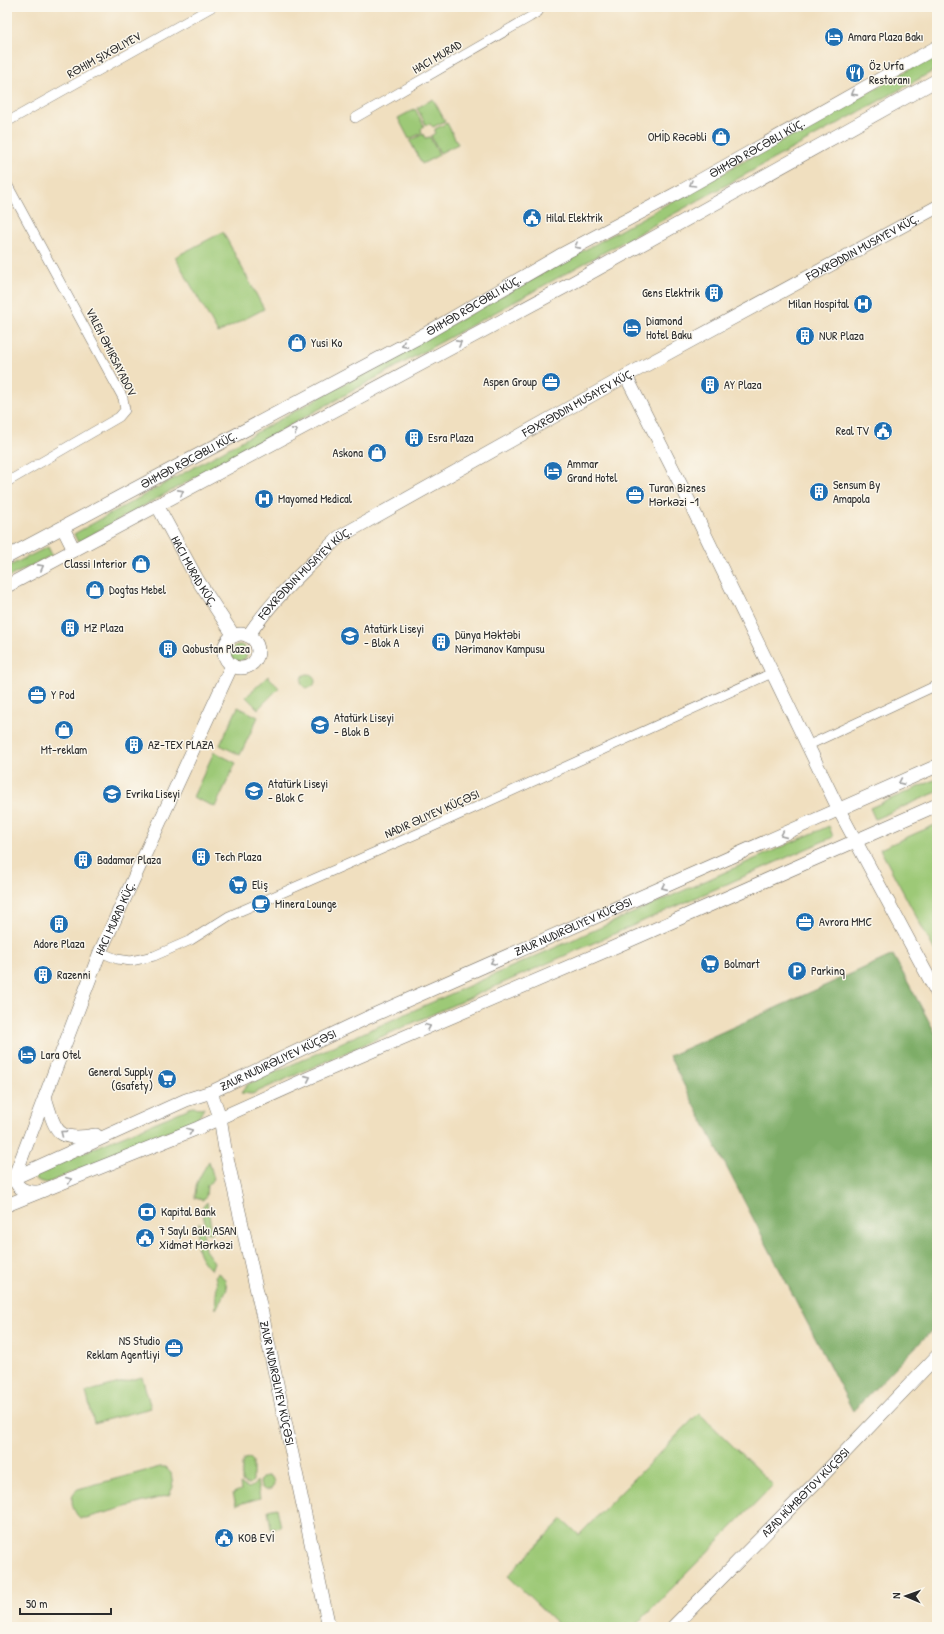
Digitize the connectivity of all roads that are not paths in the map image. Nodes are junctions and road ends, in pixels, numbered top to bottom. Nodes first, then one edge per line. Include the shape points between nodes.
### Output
1 (212, 7) edge
2 (541, 7) edge
3 (937, 47) edge
4 (937, 80) edge
5 (355, 118) dead end
6 (7, 122) edge
7 (7, 184) edge
8 (937, 207) edge
9 (626, 376) junction
10 (7, 482) edge
11 (157, 505) junction
12 (63, 528) junction
13 (74, 550) junction
14 (7, 557) edge
15 (7, 586) edge
16 (234, 636) junction
17 (248, 636) junction
18 (232, 665) junction
19 (772, 673) junction
20 (937, 685) edge
21 (809, 745) junction
22 (937, 766) edge
23 (937, 805) edge
24 (839, 810) junction
25 (856, 842) junction
26 (100, 952) junction
27 (937, 993) edge
28 (211, 1092) junction
29 (46, 1097) junction
30 (220, 1117) junction
31 (114, 1132) junction
32 (11, 1180) edge
33 (43, 1191) junction
34 (7, 1205) edge
35 (937, 1356) edge
36 (329, 1627) edge
37 (673, 1627) edge

1 - 6 street
2 - 5 street via 530,17
3 -> 12 street, ƏHMƏD RƏCƏBLI KÜÇ. via 683,190 559,256 425,334
11 -> 4 street, ƏHMƏD RƏCƏBLI KÜÇ. via 574,282
7 - 10 street, VALEH ƏMIRSAYADOV via 123,398 125,410 119,417
8 - 9 street, FƏXRƏDDIN MUSAYEV KÜÇ.
9 - 17 street, FƏXRƏDDIN MUSAYEV KÜÇ. via 339,537 270,606
9 - 19 street
11 - 13 street, ƏHMƏD RƏCƏBLI KÜÇ.
11 - 16 street via 197,579
12 - 13 street
12 - 14 street, ƏHMƏD RƏCƏBLI KÜÇ.
15 -> 13 street, ƏHMƏD RƏCƏBLI KÜÇ.
16 - 17 street
16 - 18 street via 224,650
17 - 18 street via 257,645 255,660 247,667
18 - 26 street
19 - 21 street
19 - 26 street, NADIR ƏLIYEV KÜÇƏSI via 247,907 191,940 154,956 131,961
20 - 21 street
21 - 24 street
22 -> 24 street, ZAUR NUDIRƏLIYEV KÜÇƏSI
23 - 25 street
24 - 25 street
24 -> 28 street, ZAUR NUDIRƏLIYEV KÜÇƏSI via 369,1017
25 - 27 street
30 -> 25 street
26 - 29 street
28 - 30 street, ZAUR NUDIRƏLIYEV KÜÇƏSI
28 - 31 street, ZAUR NUDIRƏLIYEV KÜÇƏSI via 186,1100
31 -> 29 street via 80,1138 66,1136 56,1127
29 - 32 street
33 -> 30 street
30 - 36 street, ZAUR NUDIRƏLIYEV KÜÇƏSI
31 - 32 street, ZAUR NUDIRƏLIYEV KÜÇƏSI
32 - 33 street via 25,1191
33 - 34 street
35 - 37 street, AZAD HÜMBƏTOV KÜÇƏSI

